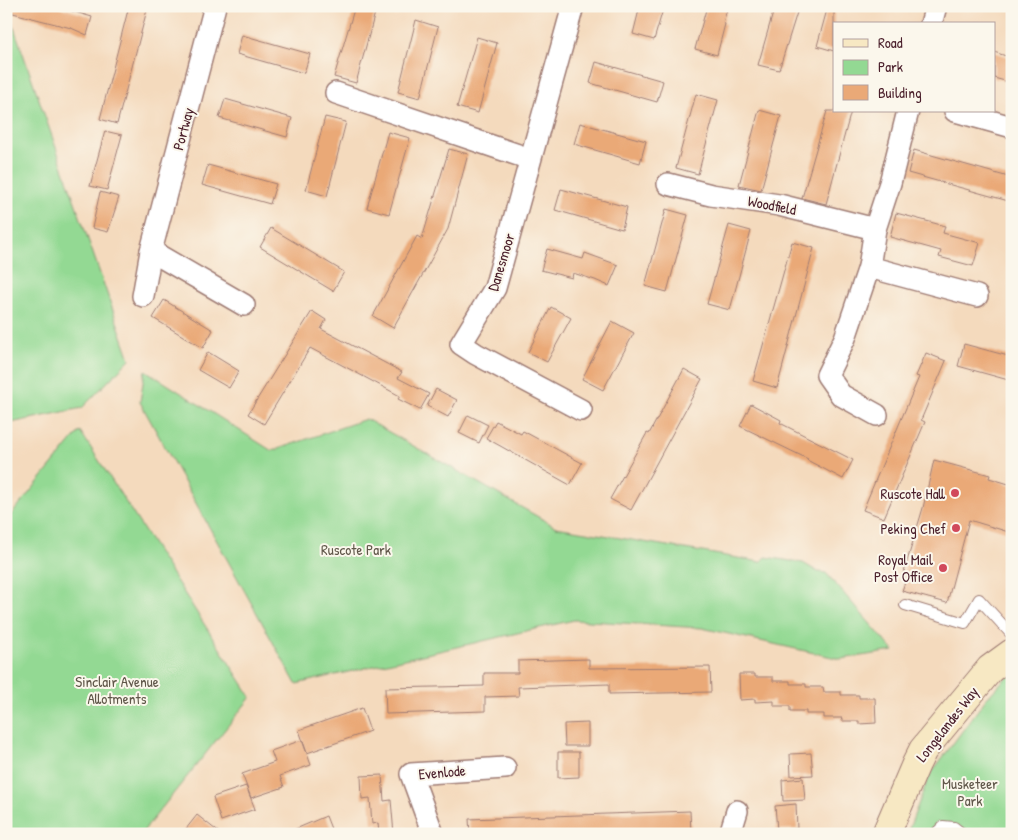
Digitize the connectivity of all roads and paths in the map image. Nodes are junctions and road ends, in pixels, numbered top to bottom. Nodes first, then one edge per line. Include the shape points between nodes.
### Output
1 (215, 6) edge
2 (574, 6) edge
3 (936, 6) edge
4 (932, 22) edge
5 (336, 93) dead end
6 (908, 112) edge
7 (959, 112) edge
8 (1012, 127) edge
9 (530, 159) junction
10 (668, 184) dead end
11 (875, 229) junction
12 (151, 251) junction
13 (869, 267) junction
14 (143, 296) dead end
15 (977, 296) dead end
16 (244, 306) dead end
17 (581, 410) dead end
18 (877, 415) dead end
19 (905, 605) dead end
20 (1012, 635) edge
21 (1012, 653) edge
22 (505, 768) dead end
23 (738, 811) dead end
24 (433, 834) edge
25 (730, 834) edge
26 (886, 834) edge
27 (935, 834) edge
28 (963, 834) edge

1 - 12 street, Portway
2 - 9 street, Danesmoor
3 - 4 street
5 - 9 street
6 - 11 street
7 - 8 street
9 - 17 street, Danesmoor via 495,288 462,344
10 - 11 street, Woodfield via 711,195 780,205
11 - 13 street
12 - 14 street, Portway
12 - 16 street
13 - 15 street
13 - 18 street via 845,338 828,375 841,395
19 - 20 lane via 965,623 979,599
21 - 26 street, Longelandes Way via 990,669 924,750
22 - 24 street, Evenlode via 411,774
23 - 25 street
27 - 28 lane via 943,826 954,827

